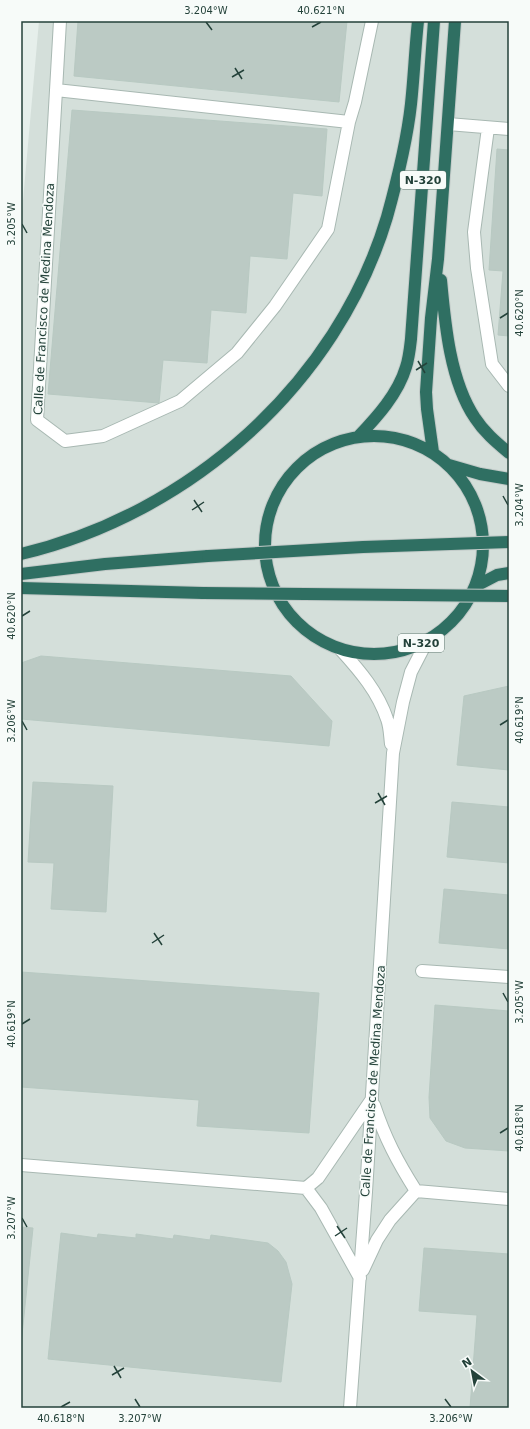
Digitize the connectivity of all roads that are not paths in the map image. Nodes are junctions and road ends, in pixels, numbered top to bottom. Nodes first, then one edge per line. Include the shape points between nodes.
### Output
1 (60, 21) edge
2 (372, 21) edge
3 (418, 21) edge
4 (434, 21) edge
5 (455, 21) edge
6 (56, 90) junction
7 (349, 122) junction
8 (448, 124) junction
9 (488, 128) junction
10 (509, 129) edge
11 (438, 259) junction
12 (509, 386) edge
13 (358, 437) junction
14 (433, 452) junction
15 (509, 453) edge
16 (449, 465) junction
17 (509, 479) edge
18 (509, 542) edge
19 (21, 554) edge
20 (509, 573) edge
21 (21, 574) edge
22 (476, 586) junction
23 (21, 588) edge
24 (509, 596) edge
25 (427, 641) junction
26 (341, 650) junction
27 (393, 753) junction
28 (422, 971) dead end
29 (509, 977) edge
30 (372, 1099) junction
31 (21, 1165) edge
32 (306, 1188) junction
33 (416, 1191) junction
34 (509, 1199) edge
35 (360, 1278) junction
36 (350, 1408) edge

1 - 6 street, Calle de Francisco de Medina Mendoza
2 - 7 street, Calle de Francisco de Medina Mendoza
3 - 19 highway, N-320 via 411,106 387,218 363,280 333,334 313,363 263,420 229,451 191,478 151,503 111,523 52,546
4 - 13 highway, N-320 via 412,339 406,368 390,400
5 - 8 highway, N-320
6 - 7 street
6 - 7 street, Calle de Francisco de Medina Mendoza via 37,420 65,441 103,436 180,401 237,353 275,306 328,229
8 - 9 street
8 - 11 highway, N-320
9 - 10 street
9 - 12 street via 474,232 492,364
11 - 14 highway, N-320 via 426,392
11 - 15 highway, N-320 via 446,330 464,396 474,418 490,437
13 - 14 highway, N-320 via 384,436 410,441
13 - 26 highway, N-320 via 327,447 300,465 279,490 267,521 265,553 272,585 288,613 312,636
14 - 16 highway, N-320
16 - 17 highway, N-320
16 - 22 highway, N-320 via 473,496 482,526 483,556
18 - 21 highway, bridge via 208,556
20 - 22 highway via 497,575
22 - 25 highway, N-320 via 464,608 447,626
23 - 24 highway, bridge via 203,593
25 - 26 highway, N-320 via 400,652 370,654
25 - 27 street, Calle de Francisco de Medina Mendoza via 411,672
26 - 27 street, Calle de Francisco de Medina Mendoza via 363,674 377,696 388,720
27 - 30 street, Calle de Francisco de Medina Mendoza
28 - 29 street
30 - 32 street via 318,1178
30 - 33 street via 392,1151
30 - 35 street, Calle de Francisco de Medina Mendoza
31 - 32 street
32 - 35 street via 321,1208
33 - 34 street
33 - 35 street via 390,1220 377,1240
35 - 36 street, Calle de Francisco de Medina Mendoza

